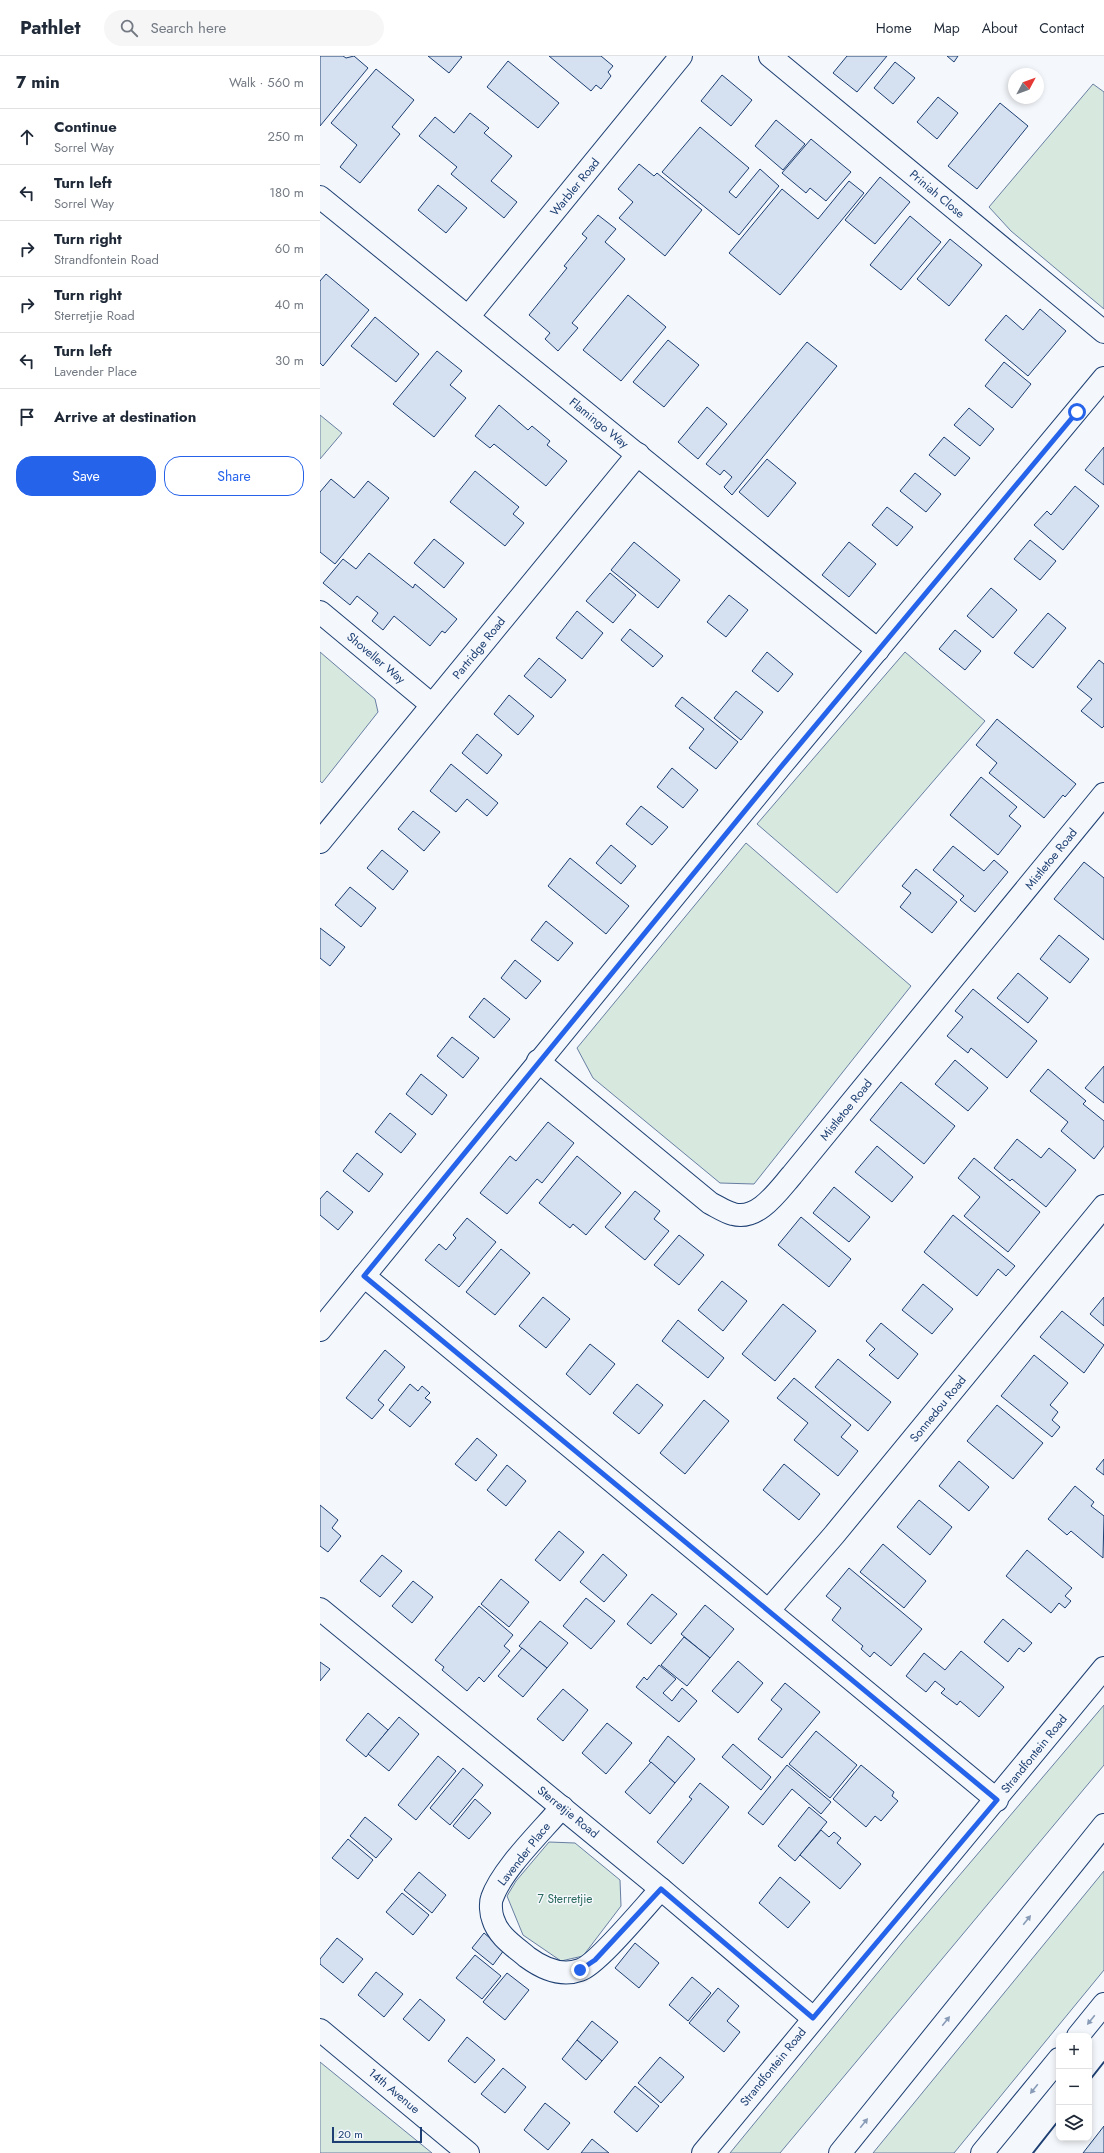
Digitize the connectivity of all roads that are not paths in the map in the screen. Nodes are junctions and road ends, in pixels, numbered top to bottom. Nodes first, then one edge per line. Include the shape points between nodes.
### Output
1 (682, 56) edge
2 (770, 56) edge
3 (320, 197) edge
4 (468, 317) junction
5 (1104, 332) edge
6 (1104, 378) edge
7 (638, 454) junction
8 (320, 612) edge
9 (878, 650) junction
10 (432, 705) junction
11 (1104, 794) edge
12 (320, 842) edge
13 (538, 1061) junction
14 (1104, 1206) edge
15 (364, 1276) junction
16 (320, 1330) edge
17 (320, 1609) edge
18 (769, 1610) junction
19 (1104, 1668) edge
20 (997, 1800) junction
21 (562, 1807) junction
22 (1104, 1825) edge
23 (661, 1889) junction
24 (1104, 2004) edge
25 (813, 2018) junction
26 (320, 2030) edge
27 (1080, 2033) edge
28 (1056, 2063) edge
29 (468, 2153) edge
30 (703, 2153) edge
31 (840, 2153) edge
32 (982, 2153) edge

1 - 4 street, Warbler Road
2 - 5 street, Priniah Close
3 - 4 street, Flamingo Way
4 - 7 street, Flamingo Way
6 - 9 street
7 - 9 street, Flamingo Way
7 - 10 street, Partridge Road
8 - 10 street, Shoveller Way
9 - 13 street
10 - 12 street, Partridge Road
11 - 13 street, Mistletoe Road via 792,1175 767,1204 752,1213 734,1214 710,1203
13 - 15 street
14 - 18 street, Sonnedou Road via 839,1529
15 - 16 street
15 - 18 street
17 - 21 street, Sterretjie Road
18 - 20 street
19 - 20 street, Strandfontein Road
20 - 25 street, Strandfontein Road
21 - 23 street, Sterretjie Road
21 - 23 street, Lavender Place via 503,1877 491,1899 493,1919 510,1943 549,1970 560,1973 580,1970 595,1960
31 -> 22 street
23 - 25 street, Sterretjie Road
24 -> 27 street
25 - 30 street, Strandfontein Road
26 - 29 street, 14th Avenue
28 -> 32 street

